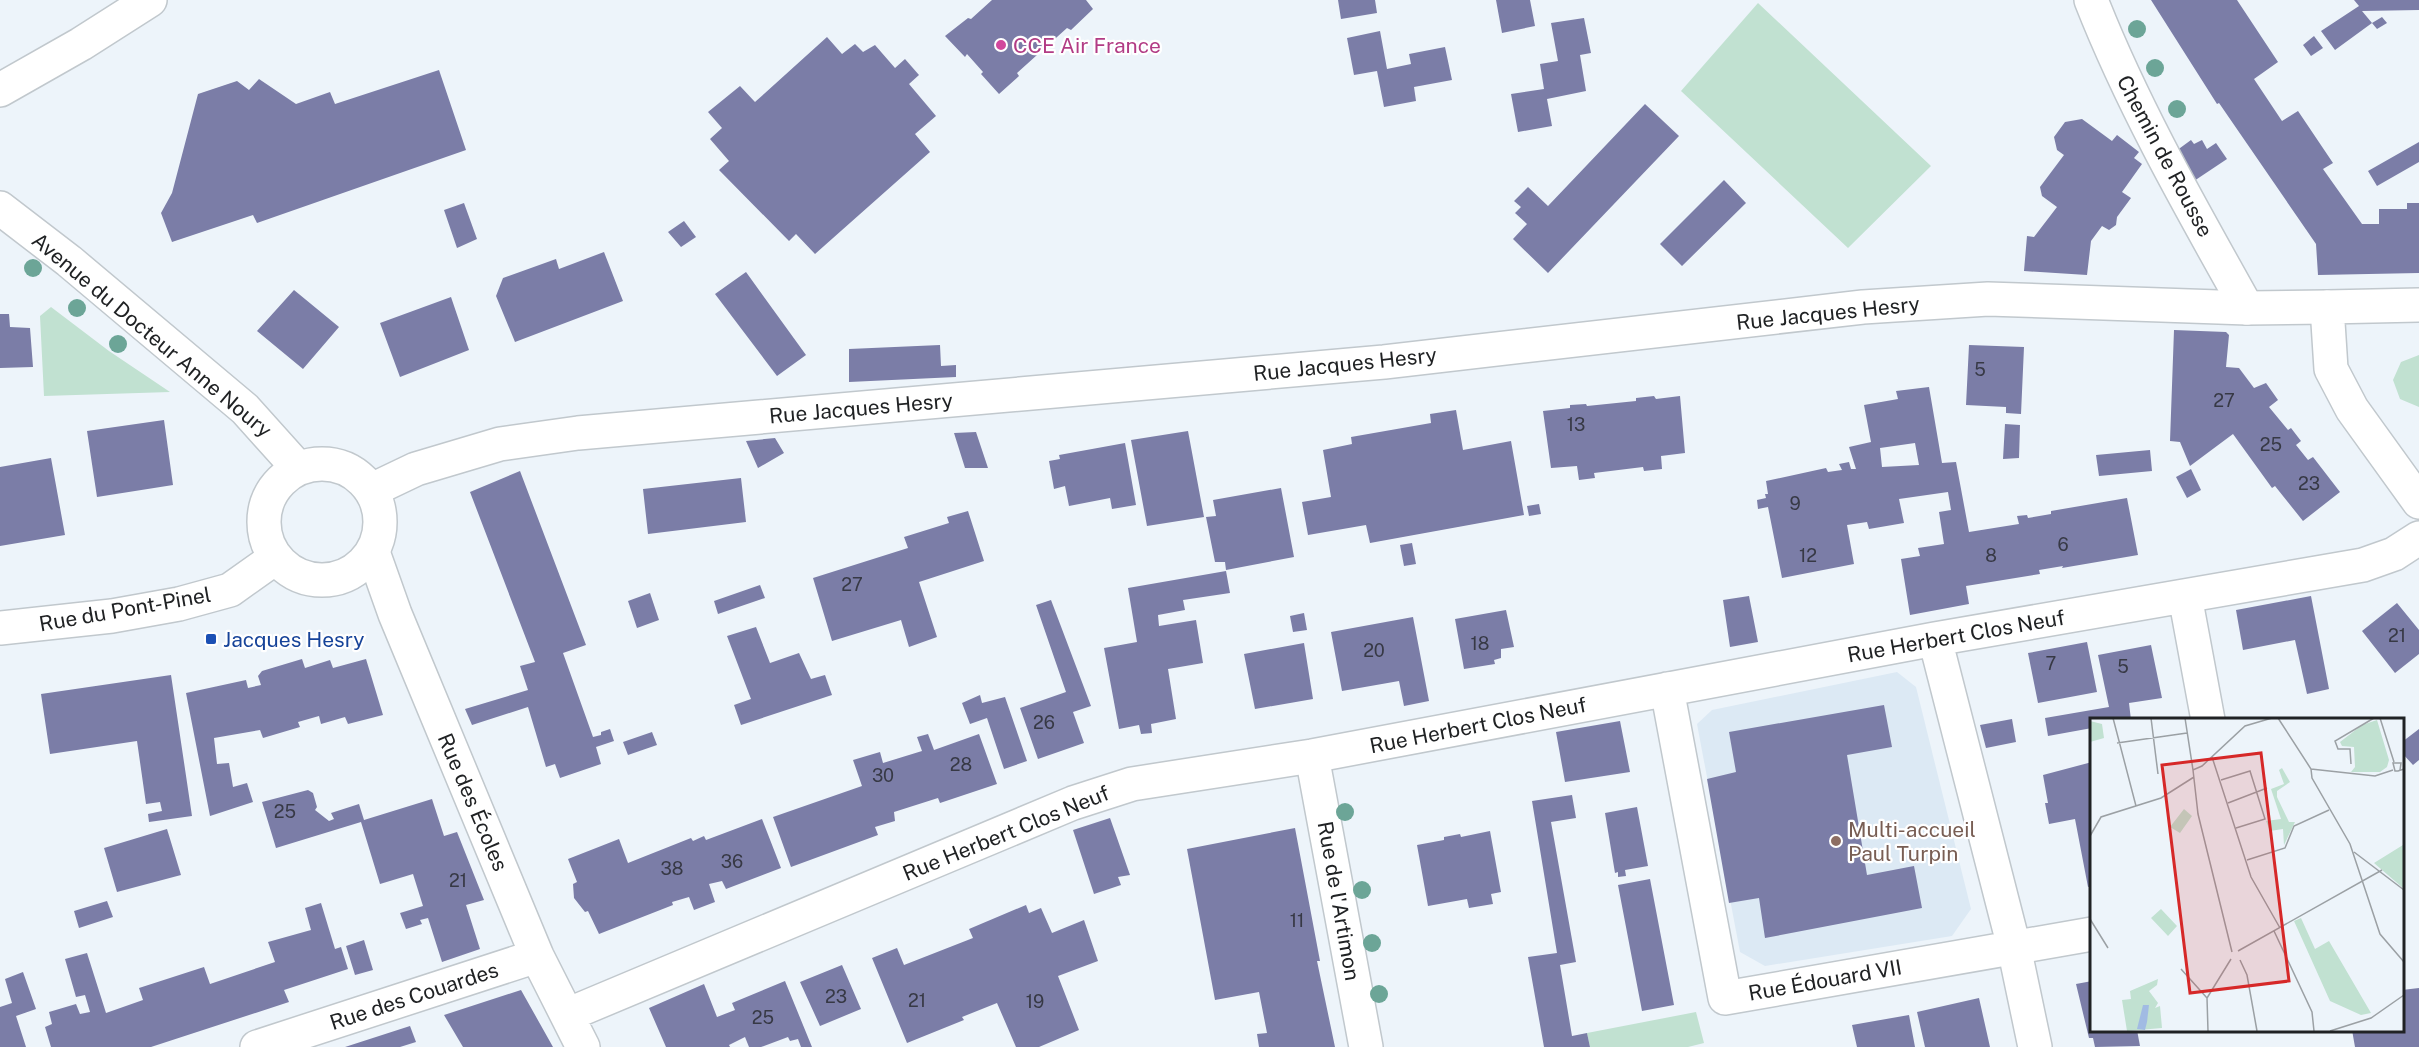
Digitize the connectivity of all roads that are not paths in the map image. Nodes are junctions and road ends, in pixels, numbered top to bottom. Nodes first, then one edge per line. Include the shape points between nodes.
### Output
1 (150, 0) edge
2 (2091, 0) edge
3 (0, 90) edge
4 (0, 208) edge
5 (2419, 305) edge
6 (2327, 307) junction
7 (2247, 308) junction
8 (298, 468) junction
9 (372, 490) junction
10 (2419, 501) edge
11 (2419, 538) edge
12 (373, 552) junction
13 (275, 558) junction
14 (2186, 596) junction
15 (0, 628) edge
16 (1935, 639) junction
17 (1667, 689) junction
18 (2208, 718) edge
19 (1312, 756) junction
20 (2090, 934) edge
21 (2014, 947) junction
22 (537, 956) junction
23 (567, 1015) junction
24 (257, 1047) edge
25 (583, 1047) edge
26 (1366, 1047) edge
27 (2035, 1047) edge

1 - 3 street
2 - 7 street, Chemin de Rousse via 2113,57
4 - 8 street, Avenue du Docteur Anne Noury via 245,409
5 - 6 street, Rue Jacques Hesry
6 - 7 street, Rue Jacques Hesry
6 - 10 street via 2331,369 2352,409
7 - 9 street, Rue Jacques Hesry via 1988,298 1863,307 1384,362 578,433 500,444 416,469
8 - 9 street via 319,463 339,465
8 - 13 street via 277,483 265,507 264,534
9 - 12 street via 380,510 381,532
11 - 14 street, Rue Herbert Clos Neuf via 2394,554 2363,565
12 - 13 street via 358,568 338,579 315,581 293,573
12 - 22 street, Rue des Écoles
13 - 15 street, Rue du Pont-Pinel via 230,590 179,604
14 - 16 street, Rue Herbert Clos Neuf
14 - 18 street
16 - 17 street, Rue Herbert Clos Neuf
16 - 21 street
17 - 19 street, Rue Herbert Clos Neuf
17 - 21 street, Rue Édouard VII via 1725,998
19 - 23 street, Rue Herbert Clos Neuf via 1132,784 1073,803
19 - 26 street, Rue de l'Artimon
20 - 21 street, Rue Édouard VII
21 - 27 street
22 - 23 street, Rue des Écoles
22 - 24 street, Rue des Couardes
23 - 25 street, Rue des Écoles

